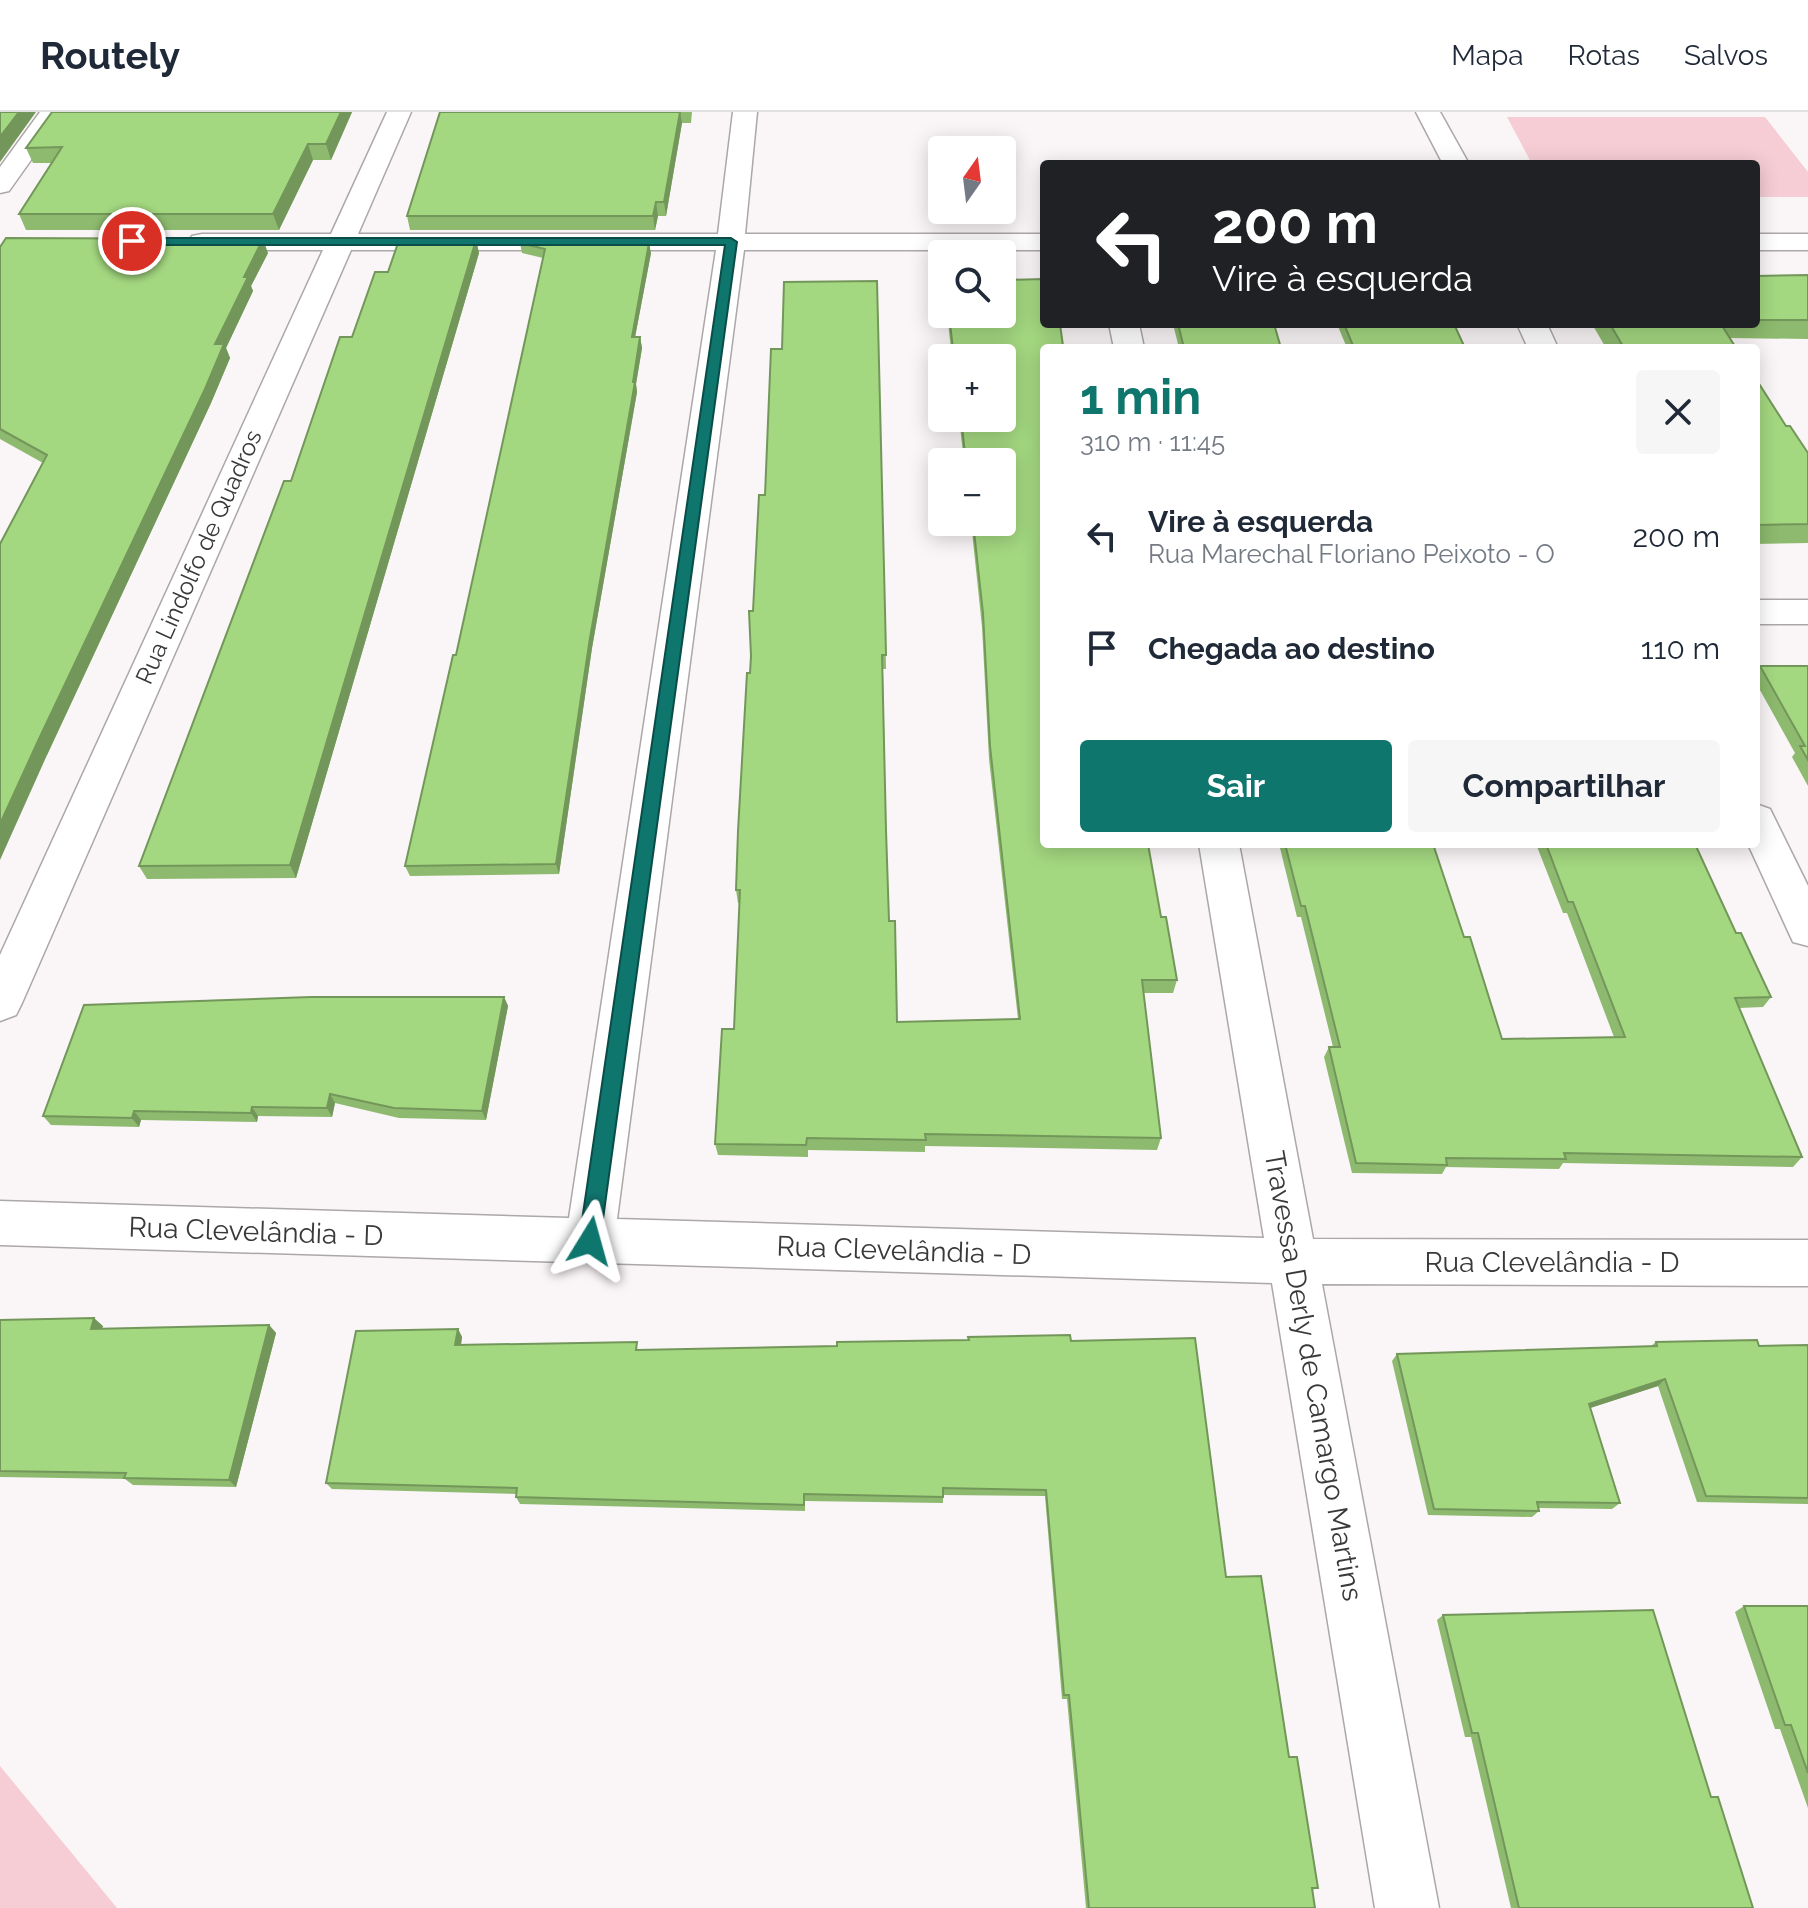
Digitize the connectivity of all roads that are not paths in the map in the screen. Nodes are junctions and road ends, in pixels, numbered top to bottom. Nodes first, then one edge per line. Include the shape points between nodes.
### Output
1 (53, 112) edge
2 (399, 112) edge
3 (745, 112) edge
4 (1428, 112) edge
5 (1454, 160) edge
6 (0, 185) edge
7 (169, 241) edge
8 (339, 242) junction
9 (731, 242) junction
10 (1040, 242) edge
11 (1760, 242) edge
12 (1808, 242) edge
13 (1760, 612) edge
14 (1808, 612) edge
15 (1760, 828) edge
16 (1220, 848) edge
17 (1808, 930) edge
18 (0, 1003) edge
19 (0, 1223) edge
20 (590, 1241) junction
21 (1295, 1261) junction
22 (1808, 1263) edge
23 (1407, 1908) edge

1 - 6 street
2 - 8 street, Rua Lindolfo de Quadros
3 - 9 street
4 - 5 street
7 - 8 street
8 - 9 street
8 - 18 street, Rua Lindolfo de Quadros
9 - 10 street
9 - 20 street
11 - 12 street
13 - 14 street
15 - 17 street
16 - 21 street, Travessa Derly de Camargo Martins
19 - 20 street, Rua Clevelândia - D
20 - 21 street, Rua Clevelândia - D
21 - 22 street, Rua Clevelândia - D
21 - 23 street, Travessa Derly de Camargo Martins

